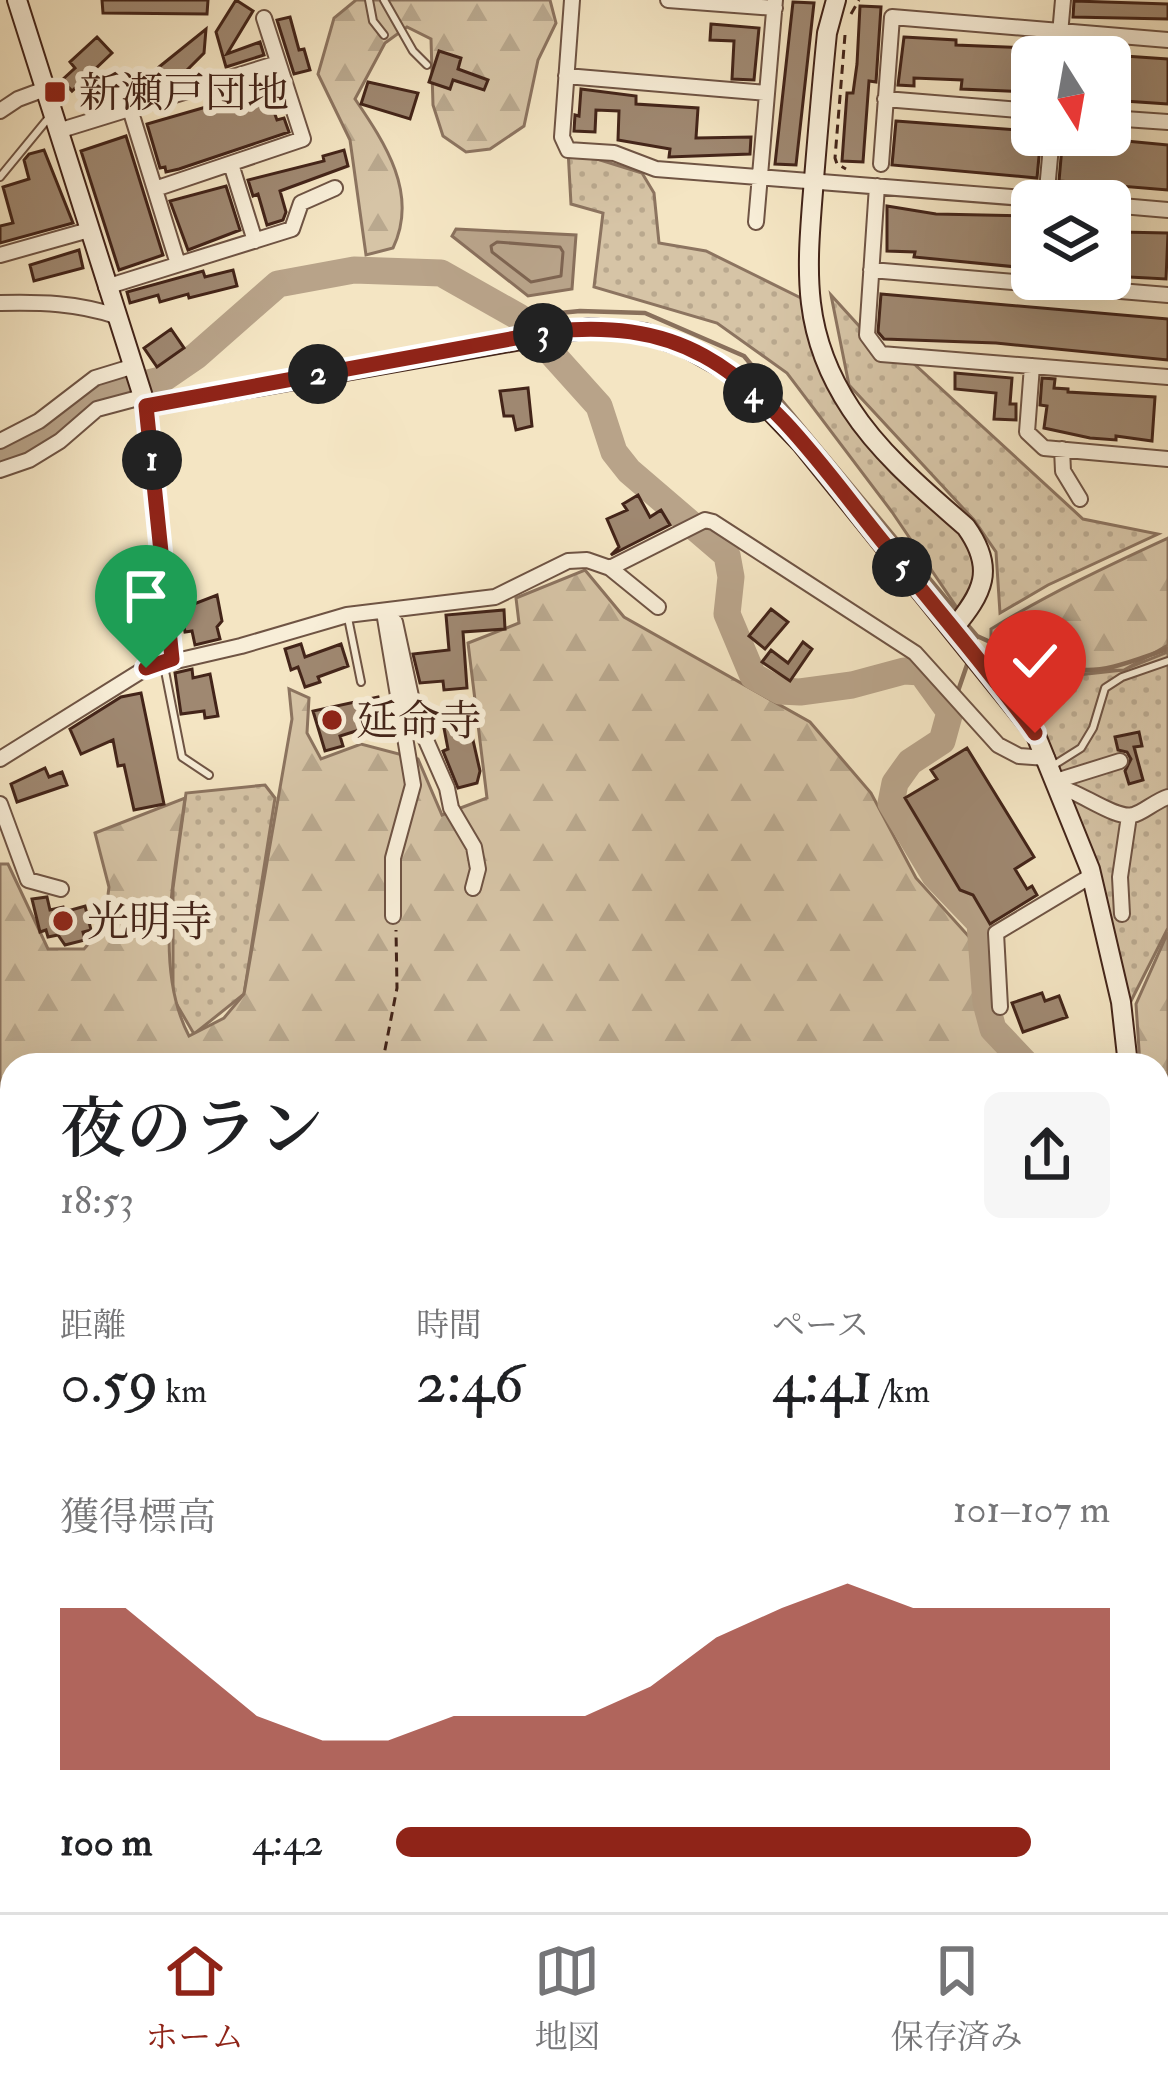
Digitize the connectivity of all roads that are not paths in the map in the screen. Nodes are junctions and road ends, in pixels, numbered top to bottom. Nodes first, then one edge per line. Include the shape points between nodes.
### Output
1 (17, 0) edge
2 (368, 0) edge
3 (384, 0) edge
4 (572, 0) edge
5 (668, 0) edge
6 (836, 0) edge
7 (1063, 0) edge
8 (775, 4) edge
9 (263, 18) dead end
10 (1060, 31) junction
11 (384, 34) dead end
12 (1060, 36) edge
13 (1168, 40) edge
14 (278, 63) junction
15 (427, 65) dead end
16 (566, 76) junction
17 (45, 89) junction
18 (767, 93) junction
19 (885, 99) junction
20 (130, 109) junction
21 (1011, 109) edge
22 (0, 111) edge
23 (1131, 119) edge
24 (55, 122) junction
25 (1168, 122) edge
26 (231, 164) junction
27 (881, 164) dead end
28 (760, 176) junction
29 (0, 177) edge
30 (814, 180) junction
31 (877, 186) junction
32 (335, 188) dead end
33 (155, 189) junction
34 (1011, 197) edge
35 (1131, 207) edge
36 (1168, 210) edge
37 (756, 222) dead end
38 (88, 230) junction
39 (255, 241) junction
40 (0, 255) edge
41 (178, 264) junction
42 (871, 270) junction
43 (1011, 279) edge
44 (106, 286) junction
45 (1131, 291) edge
46 (1168, 295) edge
47 (0, 303) edge
48 (116, 316) junction
49 (1032, 366) junction
50 (133, 372) junction
51 (1168, 377) edge
52 (144, 401) junction
53 (0, 441) edge
54 (1062, 449) junction
55 (1168, 459) edge
56 (0, 470) edge
57 (1080, 499) dead end
58 (610, 568) junction
59 (658, 607) dead end
60 (388, 612) junction
61 (347, 615) junction
62 (960, 627) junction
63 (168, 661) junction
64 (1168, 661) edge
65 (361, 682) dead end
66 (0, 759) edge
67 (1120, 760) dead end
68 (1053, 773) junction
69 (208, 775) dead end
70 (1168, 797) edge
71 (0, 804) edge
72 (1129, 816) junction
73 (1091, 876) junction
74 (473, 888) dead end
75 (61, 889) dead end
76 (1122, 914) dead end
77 (393, 916) road end
78 (1000, 1007) dead end
79 (1126, 1053) edge

1 - 17 street
2 - 11 lane
3 - 15 lane
4 - 16 street
5 - 8 street
6 - 30 street
7 - 10 street
8 - 18 street
9 - 14 street
10 - 12 street
10 - 13 street
10 - 19 street via 892,17
14 - 20 street
14 - 26 street via 303,139
16 - 18 street
16 - 28 street via 568,150 614,153 656,169
17 - 22 street
17 - 24 street
18 - 28 street
19 - 21 street
19 - 27 street
20 - 24 street
20 - 33 street
23 - 25 street
24 - 29 lane
24 - 38 street
26 - 33 street
26 - 39 street
28 - 30 street
28 - 37 street
30 - 31 street
30 - 62 street via 806,282 823,358 880,447 976,541 984,581
31 - 34 street
31 - 42 street
32 - 39 street via 301,203 292,229
33 - 41 street
35 - 36 street
38 - 40 street
38 - 44 street
39 - 41 street
41 - 44 street
42 - 43 street
42 - 49 street via 867,335 881,354
44 - 48 street
45 - 46 street
47 - 48 street via 87,306
48 - 50 street
49 - 51 street
49 - 54 street via 1027,433 1045,448
50 - 52 street
50 - 53 street via 95,377
52 - 56 street via 97,409 60,441
52 - 62 street via 554,331 644,334 728,371 801,442
52 - 63 street
54 - 55 street
54 - 57 street via 1063,471
58 - 59 street
58 - 60 street via 568,561 495,596
58 - 68 street via 712,522 915,653 998,746
60 - 61 street
60 - 74 street via 415,715 474,847
60 - 77 street via 413,784 393,858
61 - 63 street
61 - 65 lane
62 - 68 street via 1035,733
63 - 66 street
63 - 69 lane via 182,757
64 - 68 lane via 1106,688 1081,748
67 - 68 street
68 - 72 street
68 - 73 street
70 - 72 street
71 - 75 street via 28,880
72 - 76 street
73 - 78 street via 996,934
73 - 79 street

